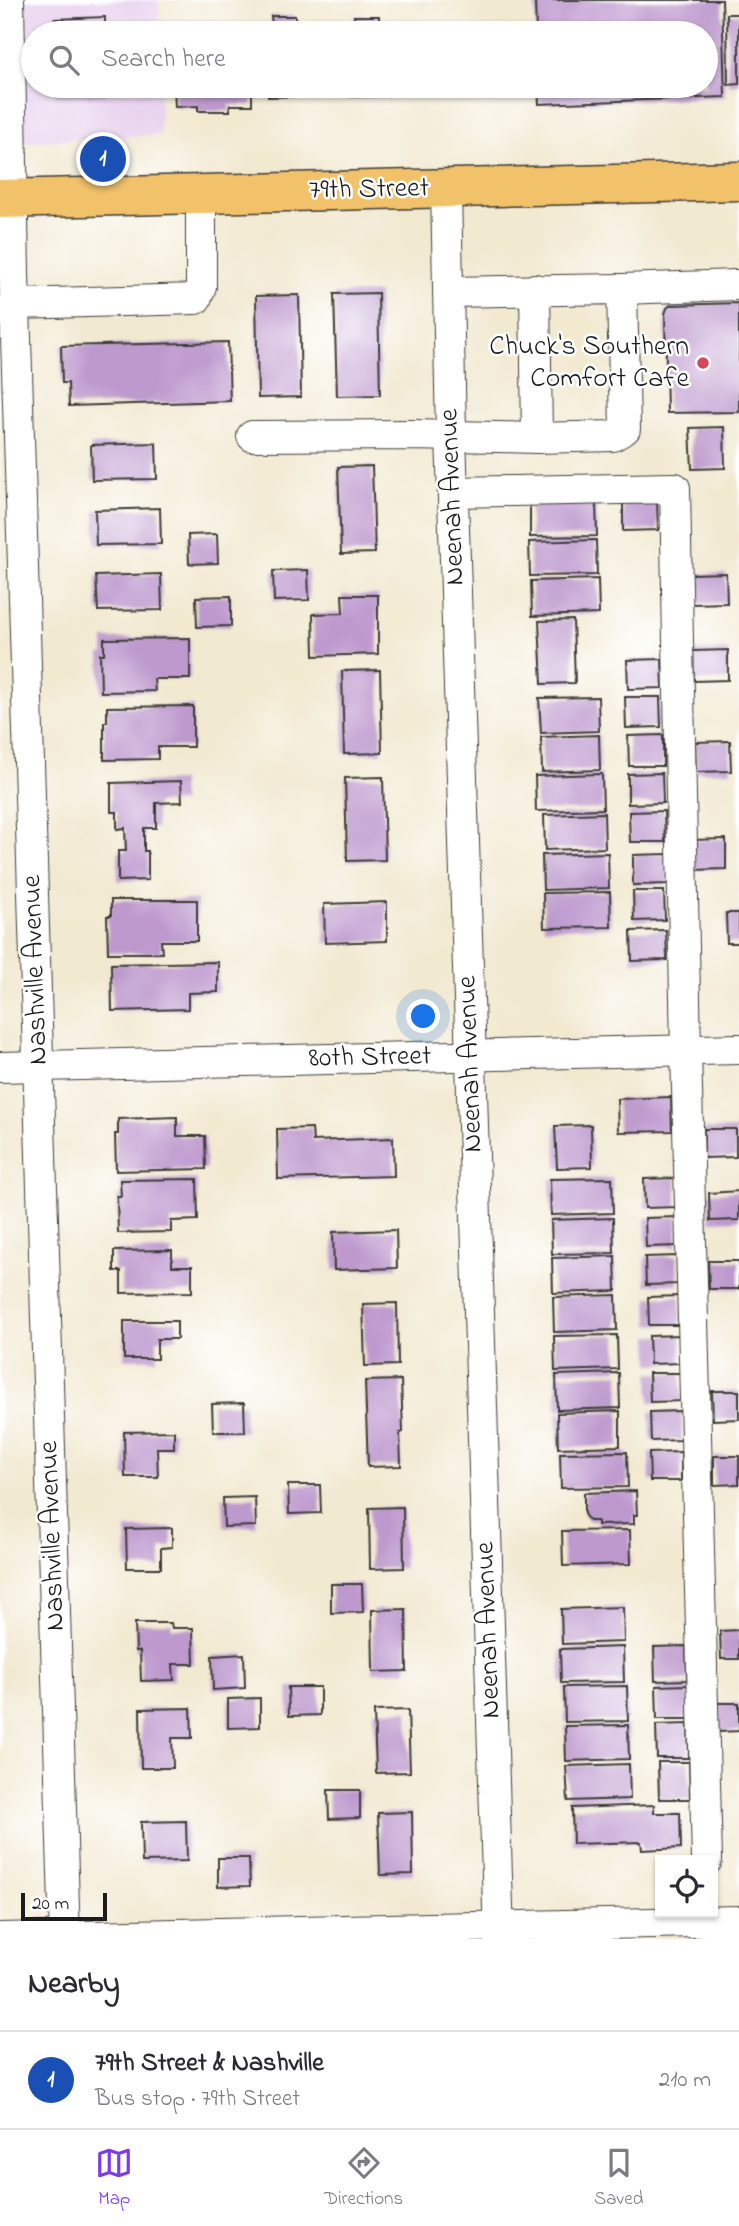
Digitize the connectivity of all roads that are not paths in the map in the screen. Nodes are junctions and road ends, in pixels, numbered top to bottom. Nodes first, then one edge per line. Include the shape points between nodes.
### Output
1 (9, 0) edge
2 (739, 181) edge
3 (446, 188) junction
4 (201, 194) junction
5 (6, 199) edge
6 (7, 273) edge
7 (736, 285) dead end
8 (535, 289) junction
9 (622, 289) junction
10 (449, 292) junction
11 (15, 304) junction
12 (451, 435) junction
13 (252, 436) dead end
14 (537, 438) junction
15 (10, 444) edge
16 (453, 492) junction
17 (739, 1049) edge
18 (686, 1050) junction
19 (471, 1056) junction
20 (38, 1066) junction
21 (0, 1067) edge
22 (707, 1855) edge
23 (695, 1918) edge
24 (716, 1918) edge
25 (739, 1921) edge
26 (499, 1932) edge
27 (0, 1938) edge
28 (65, 1938) edge

1 - 5 street, Nashville Avenue
2 - 3 main road, 79th Street
3 - 4 main road, 79th Street
3 - 10 street, Neenah Avenue
4 - 5 main road, 79th Street
4 - 11 street via 201,286 196,299
5 - 6 street, Nashville Avenue
6 - 11 street, Nashville Avenue
7 - 9 street
8 - 9 street
8 - 10 street
8 - 14 street
9 - 14 street via 625,429 613,436
10 - 12 street, Neenah Avenue
11 - 15 street, Nashville Avenue
12 - 13 street
12 - 14 street
12 - 16 street, Neenah Avenue
15 - 20 street, Nashville Avenue
16 - 18 street via 675,488
16 - 19 street, Neenah Avenue
17 - 18 street, 80th Street
18 - 19 street, 80th Street
18 - 22 street
19 - 20 street, 80th Street
19 - 26 street, Neenah Avenue
20 - 21 street, 80th Street
20 - 28 street, Nashville Avenue
23 - 26 street
24 - 25 street
26 - 28 street
27 - 28 street

